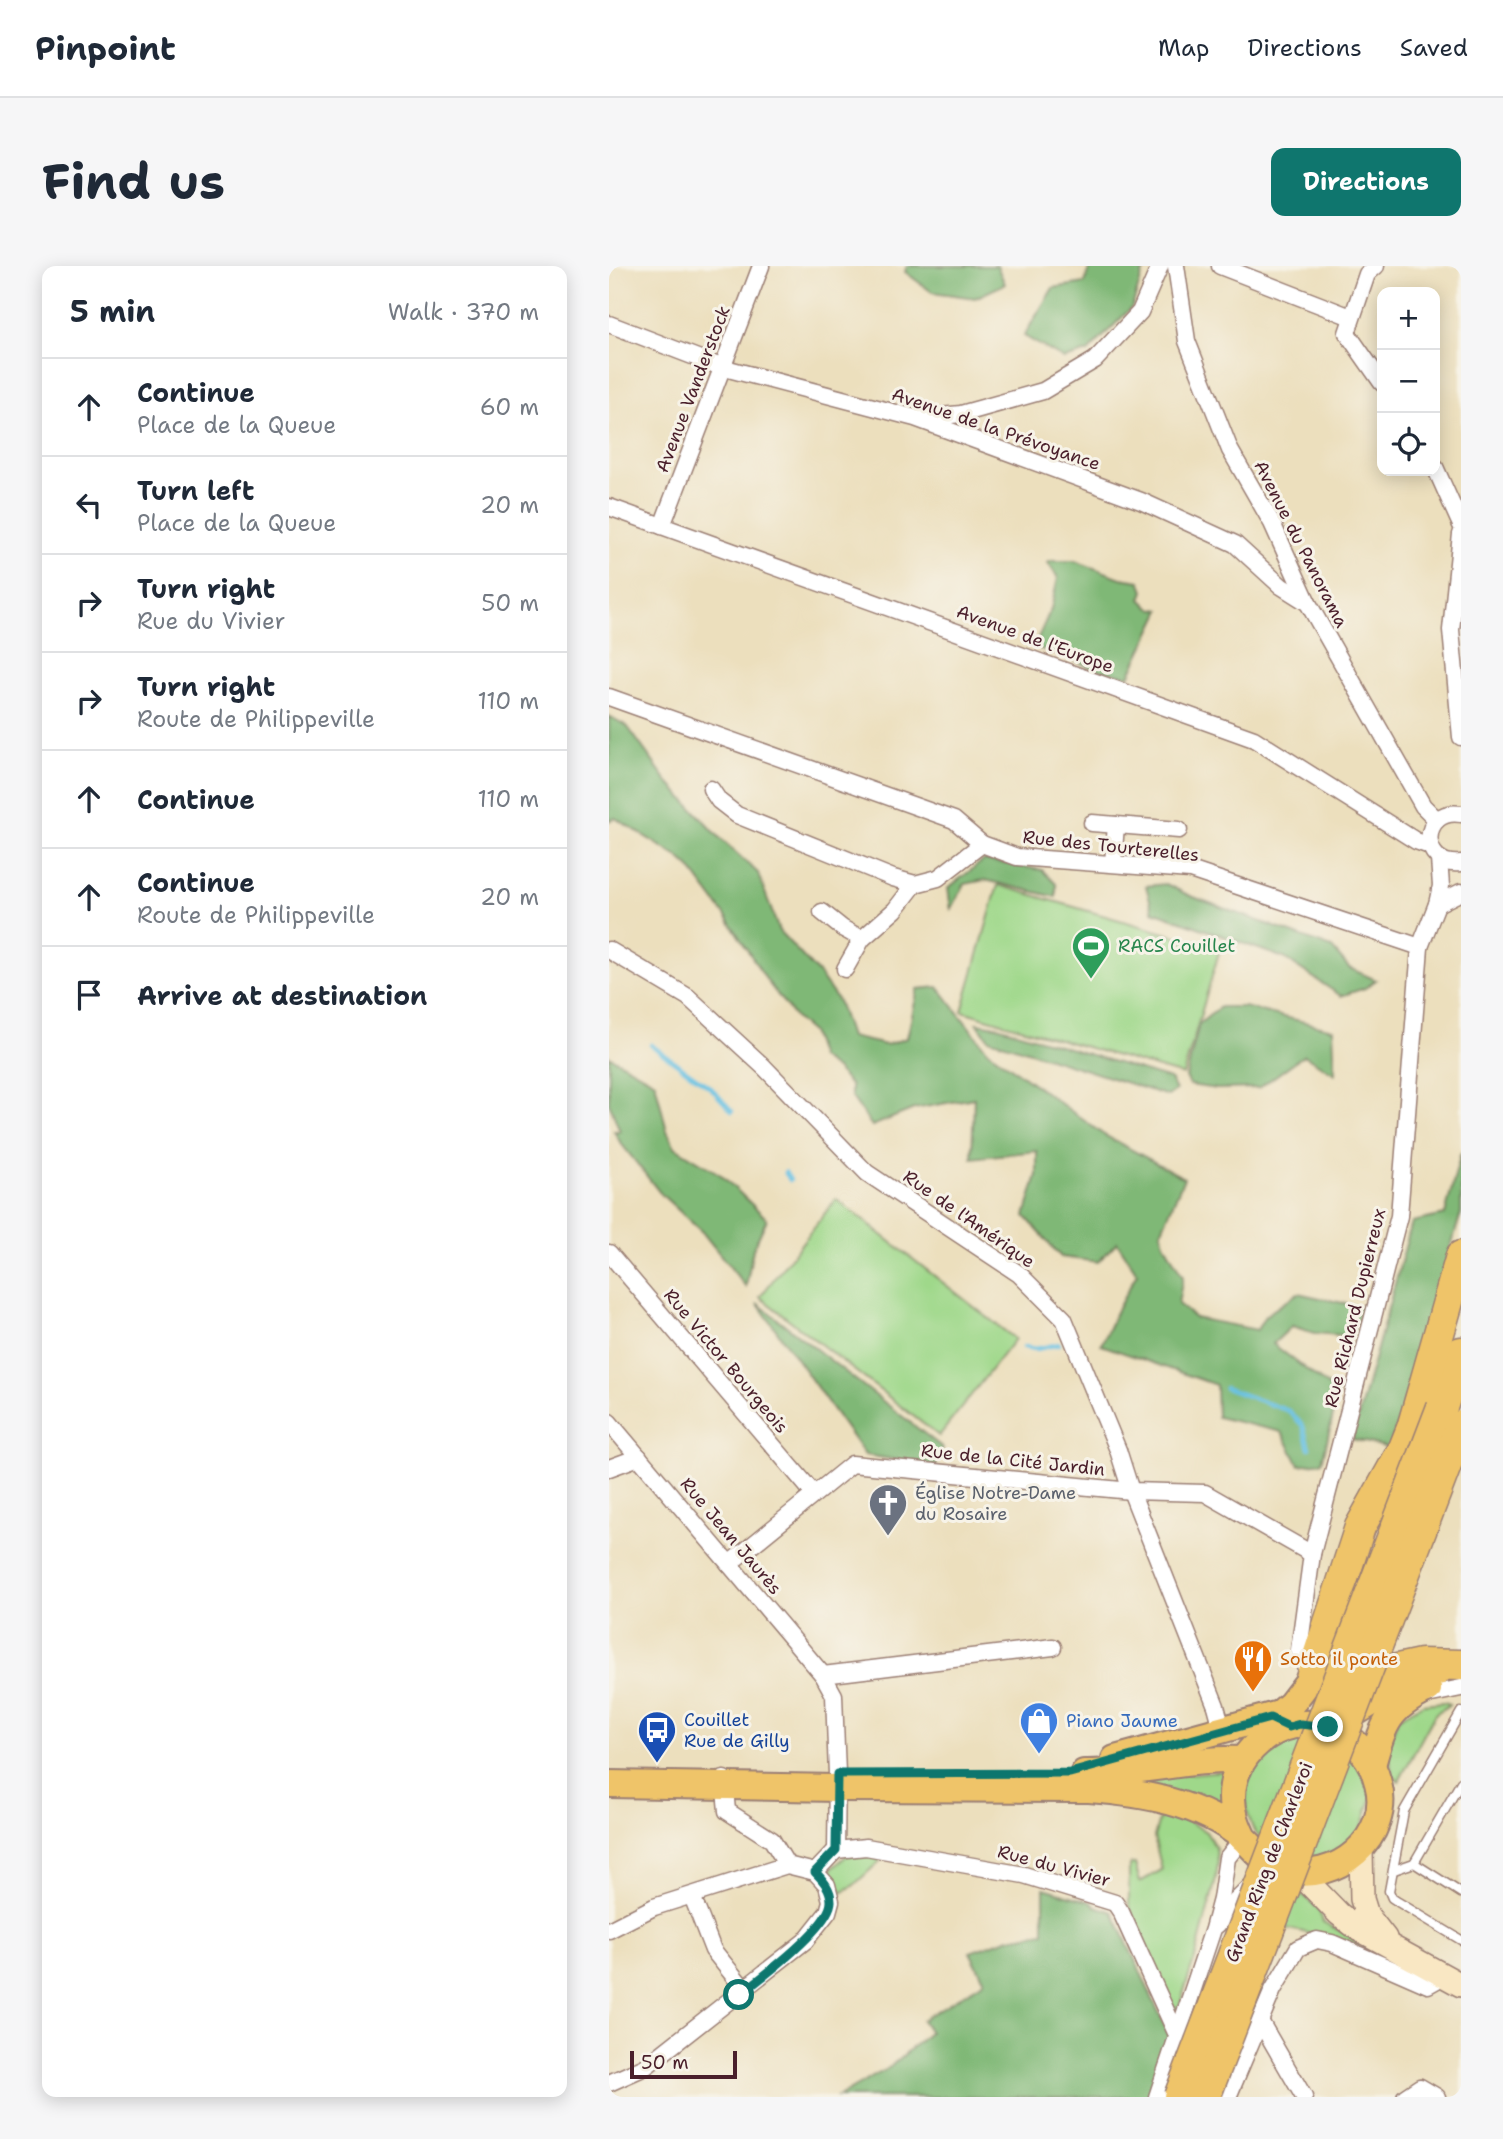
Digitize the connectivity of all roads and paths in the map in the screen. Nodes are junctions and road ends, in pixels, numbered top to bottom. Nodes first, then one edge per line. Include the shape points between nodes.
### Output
1 (761, 266) edge
2 (1160, 266) edge
3 (1176, 266) edge
4 (1220, 266) edge
5 (1376, 266) edge
6 (1351, 317) junction
7 (609, 324) edge
8 (721, 367) junction
9 (1377, 376) edge
10 (915, 418) junction
11 (1439, 476) edge
12 (609, 508) edge
13 (1461, 525) edge
14 (662, 526) junction
15 (1461, 534) edge
16 (1308, 603) junction
17 (609, 697) edge
18 (1461, 737) edge
19 (711, 789) dead end
20 (1461, 814) edge
21 (1437, 820) junction
22 (1092, 823) dead end
23 (1116, 825) junction
24 (1179, 830) dead end
25 (982, 844) junction
26 (1435, 853) junction
27 (1113, 863) junction
28 (1461, 863) edge
29 (915, 884) junction
30 (1461, 892) edge
31 (1437, 904) junction
32 (822, 912) dead end
33 (862, 939) junction
34 (1420, 947) junction
35 (609, 950) edge
36 (845, 969) dead end
37 (609, 1253) edge
38 (1461, 1256) edge
39 (1461, 1352) edge
40 (1452, 1417) edge
41 (609, 1422) edge
42 (1461, 1440) edge
43 (639, 1457) junction
44 (609, 1468) edge
45 (1131, 1491) junction
46 (814, 1494) junction
47 (1312, 1554) junction
48 (729, 1564) junction
49 (1053, 1647) dead end
50 (1461, 1665) edge
51 (1320, 1668) junction
52 (823, 1675) junction
53 (1461, 1676) edge
54 (1461, 1688) edge
55 (1406, 1699) junction
56 (1461, 1712) edge
57 (1304, 1725) junction
58 (1219, 1732) junction
59 (1242, 1760) junction
60 (1373, 1765) junction
61 (1070, 1773) junction
62 (609, 1776) edge
63 (724, 1781) junction
64 (837, 1781) junction
65 (1461, 1782) edge
66 (609, 1784) edge
67 (1243, 1839) junction
68 (1361, 1849) junction
69 (836, 1850) junction
70 (1415, 1863) junction
71 (1270, 1864) junction
72 (787, 1865) junction
73 (1394, 1870) junction
74 (815, 1872) junction
75 (1299, 1873) junction
76 (1461, 1893) edge
77 (692, 1896) junction
78 (1213, 1929) junction
79 (609, 1930) edge
80 (1461, 1940) edge
81 (1391, 1945) junction
82 (1453, 1980) edge
83 (745, 1990) junction
84 (1260, 2021) junction
85 (1178, 2037) junction
86 (609, 2082) edge
87 (1170, 2094) edge
88 (1205, 2097) edge
89 (1228, 2097) edge
90 (1304, 2097) edge
91 (1405, 2097) edge
92 (1437, 2097) edge

1 - 8 street, Avenue Vanderstock
2 - 10 street via 1140,312 1095,360 1043,391 961,414
3 - 16 street, Avenue du Panorama via 1187,341 1230,450 1272,523
4 - 6 street
5 - 6 street via 1367,274
6 - 9 street via 1347,333
7 - 8 street, Avenue de la Prévoyance
8 - 10 street, Avenue de la Prévoyance
8 - 14 street, Avenue Vanderstock
10 - 16 street, Avenue de la Prévoyance via 1141,500 1234,544 1281,586
11 - 13 street
12 - 14 street, Avenue de l'Europe
14 - 26 street, Avenue de l'Europe via 1254,739
15 - 18 street via 1451,630
16 - 21 street, Avenue du Panorama via 1423,806
17 - 25 street, Rue des Tourterelles via 954,820
19 - 29 street via 737,815
20 - 21 street
21 - 26 street, Rue Richard Dupierreux via 1430,828
22 - 23 street
23 - 24 street
23 - 27 street
25 - 27 street, Rue des Tourterelles via 1017,857
25 - 29 street via 938,878
26 - 28 street, Avenue de l'Europe via 1451,864
26 - 31 street, Rue Richard Dupierreux via 1441,886
27 - 34 street, Rue des Tourterelles via 1190,870
29 - 33 street via 895,910
30 - 31 street
31 - 34 street, Rue Richard Dupierreux
32 - 33 street
33 - 36 street
34 - 47 street, Rue Richard Dupierreux via 1399,1216
35 - 45 street, Rue de l'Amérique via 688,997 867,1173 1019,1274 1064,1319
37 - 46 street, Rue Victor Bourgeois
38 - 51 highway via 1412,1428 1360,1527
39 - 40 highway, Grand Ring de Charleroi
40 - 87 highway, Grand Ring de Charleroi, bridge
40 - 88 highway, Grand Ring de Charleroi, bridge
41 - 43 street, Rue Jean Jaurès
42 - 51 highway via 1420,1464 1383,1506 1363,1547
43 - 44 street
43 - 48 street, Rue Jean Jaurès
45 - 46 street, Rue de la Cité Jardin via 852,1464
45 - 47 street, Rue de la Cité Jardin via 1205,1493
45 - 58 street, Rue de l'Amérique via 1216,1706
46 - 48 street, Rue de la Cité Jardin
47 - 51 street, Rue Richard Dupierreux via 1299,1650
48 - 52 street, Rue Jean Jaurès
49 - 52 street
50 - 51 highway via 1421,1664 1351,1676
50 - 57 main road via 1404,1682 1350,1714
51 - 57 highway via 1326,1701
51 - 57 main road via 1286,1710
52 - 64 street, Rue Jean Jaurès via 834,1695
53 - 55 main road
54 - 55 street
55 - 60 main road via 1382,1729
56 - 73 lane via 1405,1811
57 - 58 main road
57 - 59 main road via 1277,1730 1257,1742
57 - 60 main road via 1348,1737
58 - 61 main road
59 - 61 main road
59 - 67 main road via 1231,1796
60 - 68 main road via 1380,1786 1380,1809
61 - 64 main road
62 - 63 main road
63 - 64 main road
63 - 66 main road
63 - 72 street via 727,1811 772,1840
64 - 67 main road via 1129,1792 1206,1815
64 - 69 street
65 - 70 lane
67 - 71 main road
67 - 78 street via 1227,1858
68 - 75 main road via 1343,1863
68 - 81 main road via 1362,1899 1367,1915
69 - 74 street
69 - 85 street, Rue du Vivier via 866,1847 1024,1875 1115,1903
70 - 73 lane
70 - 76 lane
71 - 75 main road
71 - 78 street
72 - 74 street
72 - 77 street
73 - 80 lane via 1389,1885 1392,1898
74 - 83 street via 827,1885 828,1912 805,1941
75 - 81 main road via 1339,1914
77 - 79 street via 654,1907
77 - 83 street via 713,1950
78 - 85 street
81 - 82 main road
82 - 84 street via 1429,1984 1317,1940 1298,1948
83 - 86 street via 645,2067
84 - 89 street
84 - 90 street
85 - 87 street
91 - 92 street via 1420,2087

